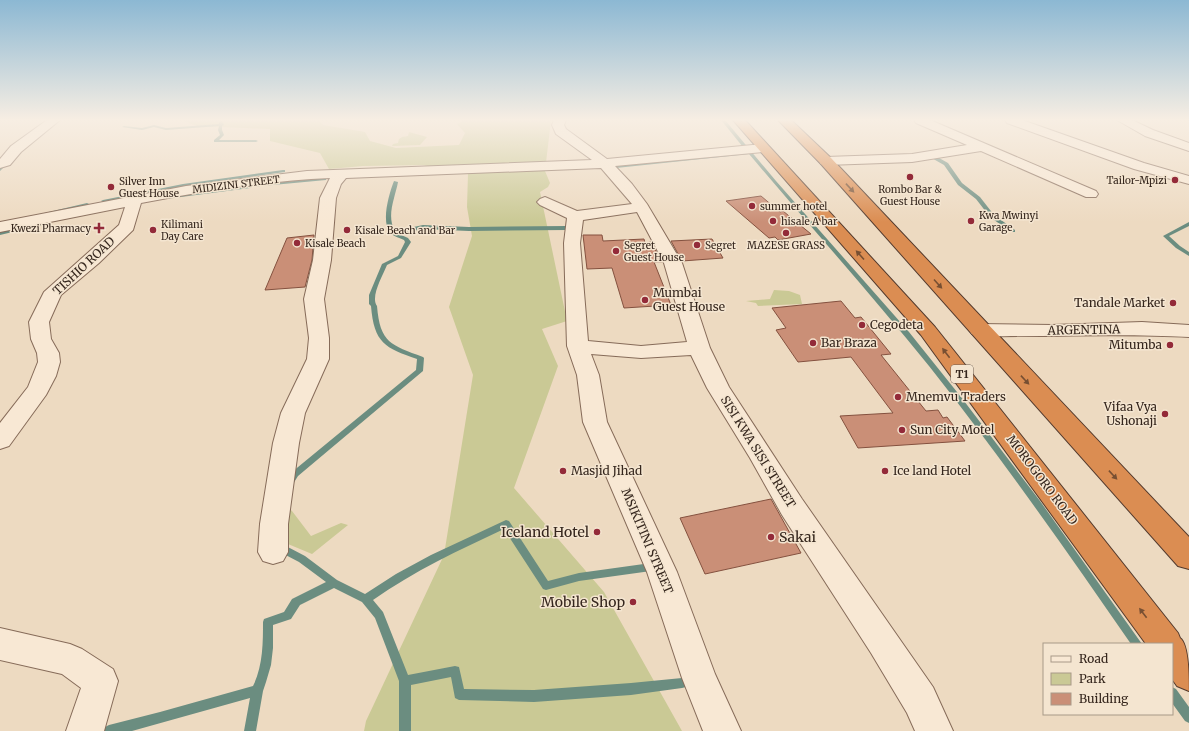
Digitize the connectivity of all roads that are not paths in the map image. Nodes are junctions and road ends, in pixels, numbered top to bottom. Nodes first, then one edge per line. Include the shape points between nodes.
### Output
1 (12, 154) edge
2 (592, 154) edge
3 (698, 154) edge
4 (769, 154) edge
5 (819, 154) edge
6 (931, 154) edge
7 (999, 154) edge
8 (1106, 154) edge
9 (826, 161) junction
10 (604, 163) junction
11 (0, 164) edge
12 (343, 173) junction
13 (1189, 180) edge
14 (1092, 194) dead end
15 (135, 199) junction
16 (545, 202) dead end
17 (642, 207) junction
18 (575, 216) junction
19 (0, 227) edge
20 (979, 330) junction
21 (1189, 331) edge
22 (578, 346) junction
23 (699, 348) junction
24 (0, 440) edge
25 (273, 552) dead end
26 (1189, 557) edge
27 (1165, 643) edge
28 (0, 644) edge
29 (1173, 652) edge
30 (1189, 674) edge
31 (84, 731) edge
32 (722, 731) edge
33 (934, 731) edge

1 - 11 street
2 - 10 street, SISI KWA SISI STREET
3 - 10 street, MIDIZINI STREET
27 -> 4 highway, MOROGORO ROAD / T1 via 928,331
5 - 9 highway
6 - 9 street via 912,158
7 - 14 street
8 - 13 street
9 -> 20 highway
10 - 12 street, MIDIZINI STREET
10 - 17 street, SISI KWA SISI STREET
12 - 15 street, MIDIZINI STREET via 237,183
12 - 25 street via 334,183 328,198 322,260 314,299 318,359 293,413 286,443 275,517
15 - 19 street, MIDIZINI STREET
15 - 24 street, TISHIO ROAD via 127,227 53,292 39,322 41,339 48,353 49,362 45,376 38,390
16 - 18 street
17 - 18 street
17 - 23 street, SISI KWA SISI STREET via 673,263
18 - 22 street, MSIKITINI STREET via 572,243
20 - 21 street, ARGENTINA via 1142,328
20 -> 26 highway
22 - 23 street via 641,352
22 - 32 street, MSIKITINI STREET via 588,375 595,422 662,572 699,678
23 - 33 street, SISI KWA SISI STREET via 718,388 792,507 920,700
28 - 31 street via 70,660 101,681
29 - 30 highway

